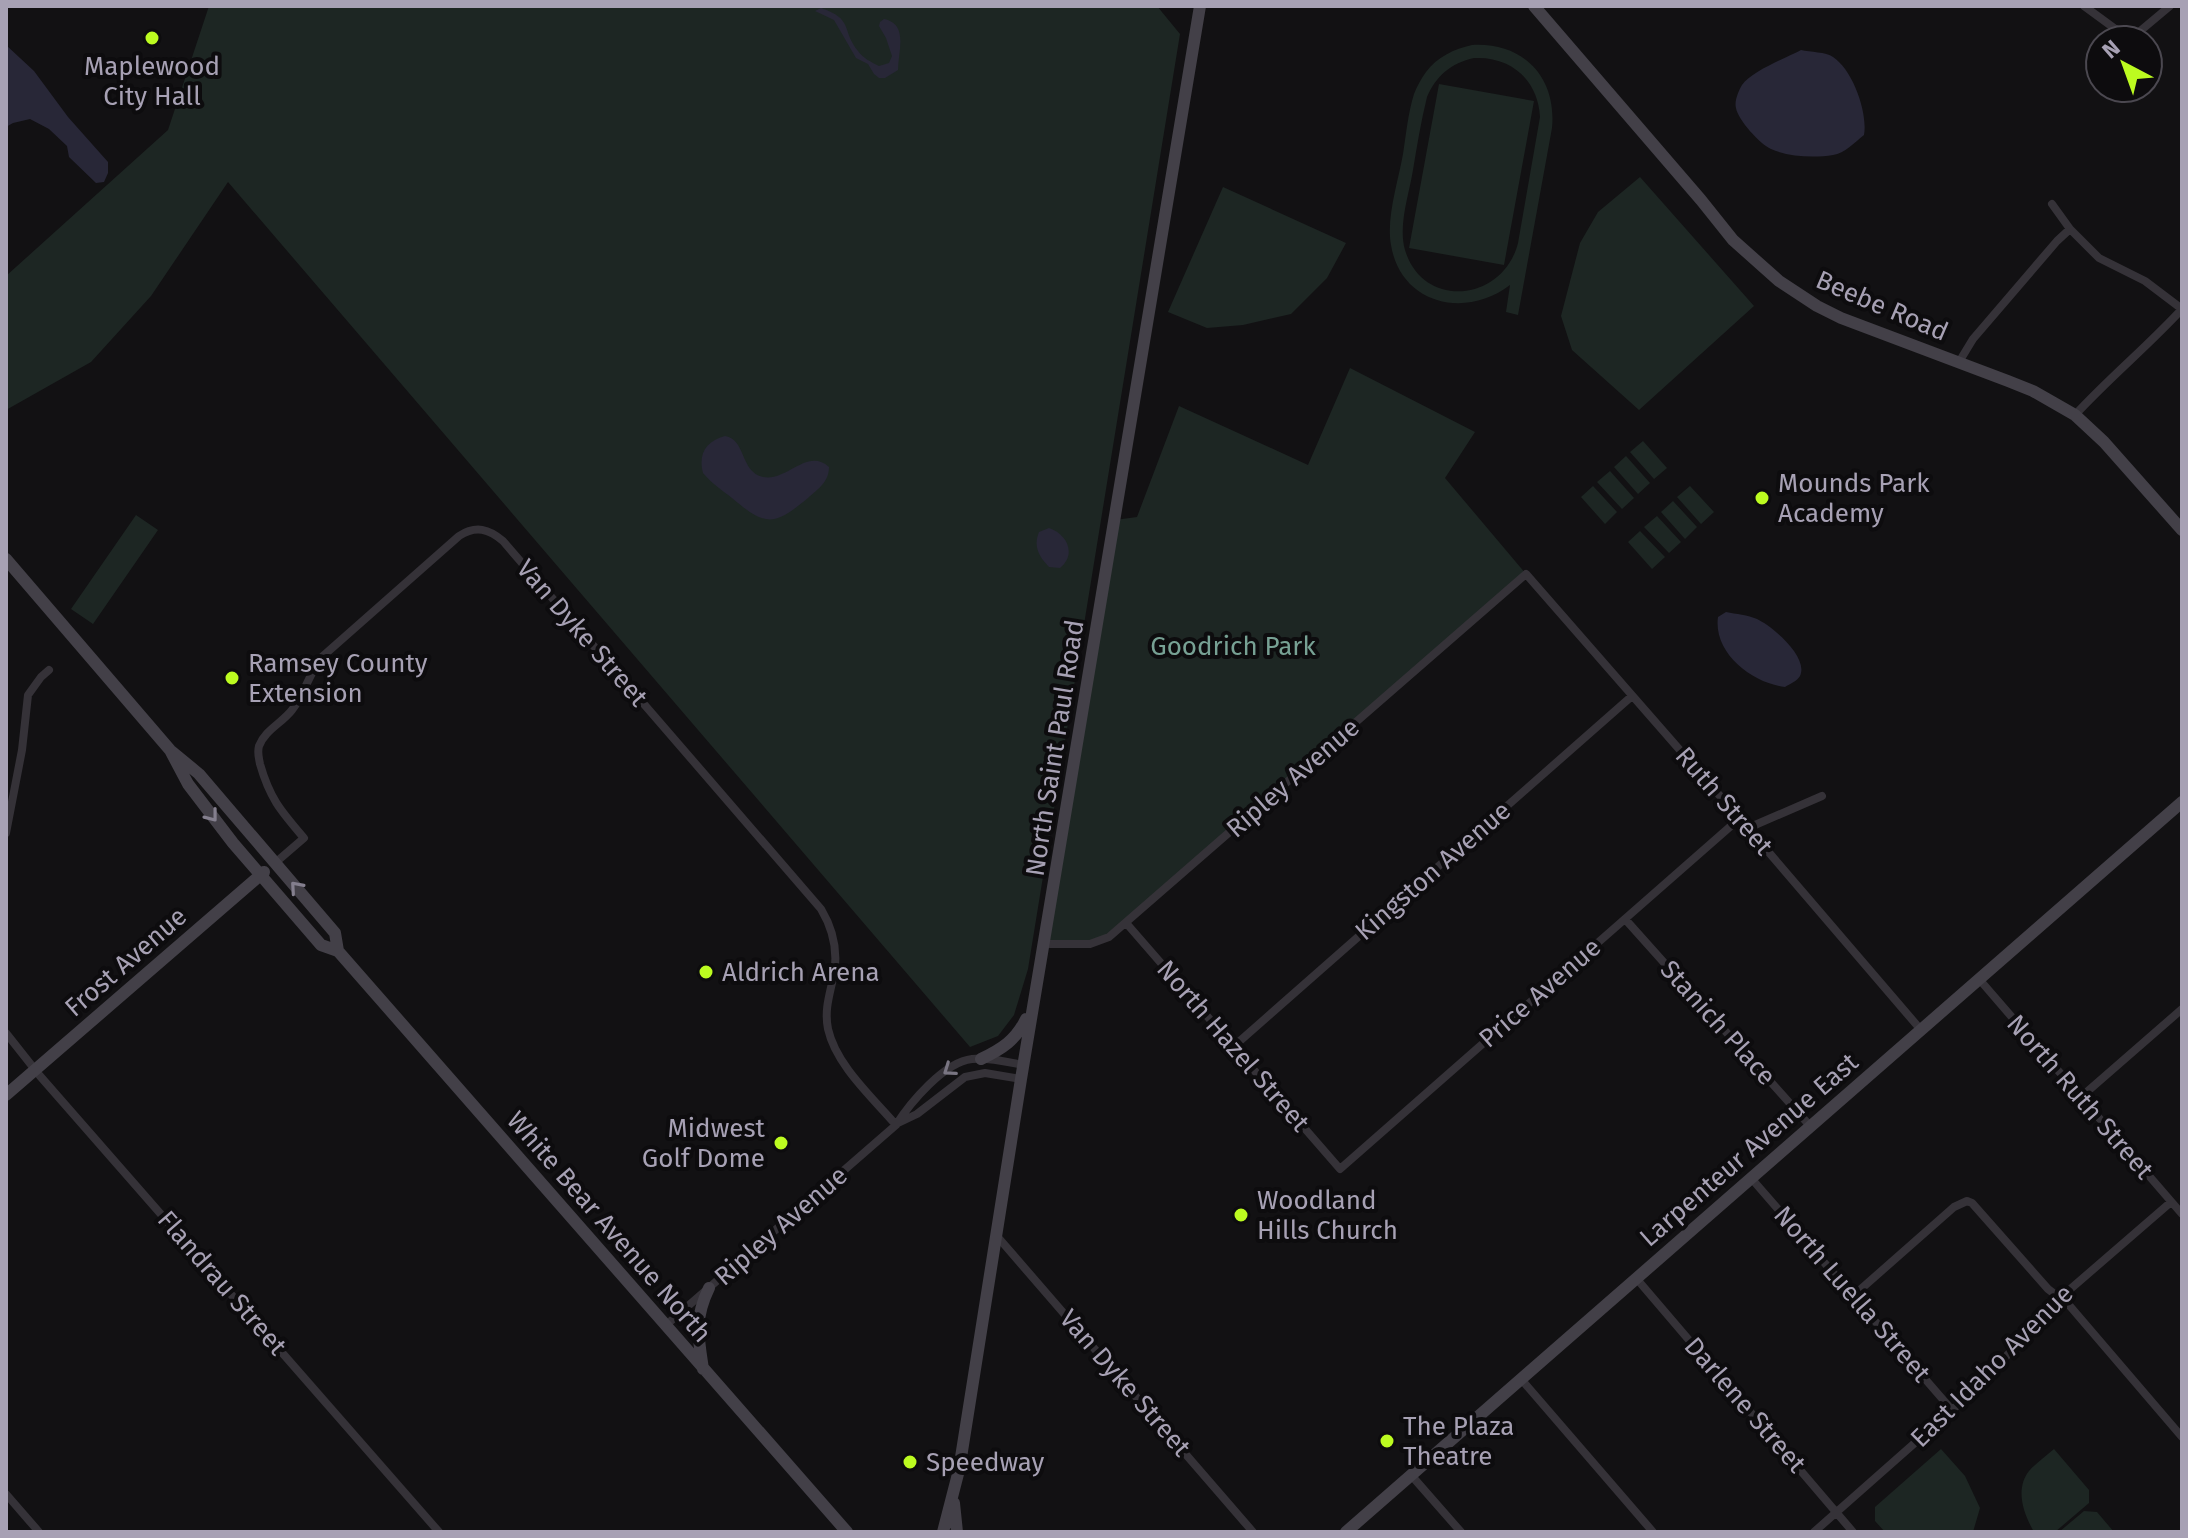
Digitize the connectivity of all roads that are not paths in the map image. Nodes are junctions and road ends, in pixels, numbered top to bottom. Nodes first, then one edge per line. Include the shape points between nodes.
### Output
1 (1200, 6) edge
2 (1534, 6) edge
3 (2084, 6) edge
4 (2170, 6) edge
5 (2052, 204) dead end
6 (2070, 229) junction
7 (2182, 309) edge
8 (1959, 362) junction
9 (2075, 415) junction
10 (2182, 530) edge
11 (6, 559) edge
12 (1526, 574) joint
13 (49, 670) dead end
14 (1632, 696) junction
15 (170, 750) junction
16 (1822, 796) dead end
17 (2182, 802) edge
18 (1740, 818) junction
19 (1748, 828) junction
20 (6, 833) edge
21 (275, 863) junction
22 (261, 875) junction
23 (1625, 919) junction
24 (1127, 924) junction
25 (1044, 944) junction
26 (338, 951) junction
27 (1979, 979) junction
28 (1033, 1005) junction
29 (2182, 1009) edge
30 (1921, 1030) junction
31 (6, 1033) edge
32 (1233, 1047) junction
33 (981, 1059) junction
34 (1023, 1065) junction
35 (36, 1069) junction
36 (1021, 1079) junction
37 (6, 1095) edge
38 (2081, 1097) junction
39 (896, 1125) junction
40 (1811, 1127) junction
41 (1340, 1169) joint
42 (1751, 1178) junction
43 (2171, 1202) junction
44 (2181, 1212) edge
45 (996, 1235) junction
46 (1636, 1278) junction
47 (709, 1288) junction
48 (1853, 1296) junction
49 (2060, 1298) junction
50 (665, 1326) junction
51 (703, 1369) junction
52 (1521, 1379) junction
53 (1952, 1410) junction
54 (2182, 1437) edge
55 (1411, 1475) junction
56 (6, 1494) edge
57 (953, 1497) junction
58 (1836, 1513) junction
59 (39, 1532) edge
60 (439, 1532) edge
61 (847, 1532) edge
62 (943, 1532) edge
63 (957, 1532) edge
64 (1253, 1532) edge
65 (1346, 1532) edge
66 (1461, 1532) edge
67 (1653, 1532) edge
68 (1814, 1532) edge
69 (1853, 1532) edge

1 - 25 street, North Saint Paul Road
2 - 8 street, Beebe Road via 1754,261 1829,312
3 - 4 street via 2133,37
5 - 6 street
6 - 7 street via 2099,258 2145,281
6 - 8 street
7 - 9 street
8 - 9 street, Beebe Road via 2033,391
9 - 10 street, Beebe Road
11 - 15 street, White Bear Avenue North
12 - 14 street, Ruth Street
12 - 24 street, Ripley Avenue
13 - 20 street via 28,695
14 - 18 street, Ruth Street
14 - 32 street, Kingston Avenue
15 - 21 street, White Bear Avenue North via 199,774
15 -> 22 street, White Bear Avenue North via 188,784
16 - 19 street
17 - 27 street, Larpenteur Avenue East
18 - 19 street, Ruth Street
18 - 23 street, Price Avenue
19 - 30 street, Ruth Street
21 - 22 street, Frost Avenue
26 -> 21 street, White Bear Avenue North via 335,933
21 - 39 street, Van Dyke Street via 304,838 266,787 258,754 261,742 293,710 323,656 459,536 473,529 490,531 821,909 835,946 826,1013 833,1045
22 - 26 street, White Bear Avenue North via 321,945
22 - 35 street, Frost Avenue
23 - 40 street, Stanich Place
23 - 41 street, Price Avenue
24 - 25 street, Ripley Avenue via 1090,944
24 - 32 street, North Hazel Street
25 - 28 street, North Saint Paul Road
26 - 50 street, White Bear Avenue North
27 - 30 street, Larpenteur Avenue East
27 - 38 street, North Ruth Street
28 - 33 street via 1020,1032 1004,1048
28 - 34 street, North Saint Paul Road
29 - 38 street
30 - 40 street, Larpenteur Avenue East
31 - 35 street, Flandrau Street
32 - 41 street, North Hazel Street
33 - 34 street, Ripley Avenue
33 -> 39 street, Ripley Avenue via 965,1060 945,1072 909,1105
34 - 36 street, North Saint Paul Road
35 - 37 street, Frost Avenue
35 - 60 street, Flandrau Street
36 - 39 street, Ripley Avenue via 972,1075
36 - 45 street, North Saint Paul Road
38 - 43 street, North Ruth Street
39 - 47 street, Ripley Avenue
40 - 42 street, Larpenteur Avenue East
42 - 46 street, Larpenteur Avenue East
42 - 48 street, North Luella Street
43 - 44 street, North Ruth Street
43 - 49 street, East Idaho Avenue
45 - 57 street, North Saint Paul Road
45 - 64 street, Van Dyke Street
46 - 52 street, Larpenteur Avenue East
46 - 58 street, Darlene Street
47 - 50 street, Ripley Avenue
47 - 51 street via 697,1324
48 - 49 street via 1967,1201
48 - 53 street, North Luella Street
49 - 53 street, East Idaho Avenue
49 - 54 street
50 - 51 street, White Bear Avenue North
51 - 61 street, White Bear Avenue North
52 - 55 street, Larpenteur Avenue East
52 - 67 street
53 - 58 street, East Idaho Avenue
55 - 65 street, Larpenteur Avenue East
55 - 66 street
56 - 59 street
57 - 62 street, North Saint Paul Road
57 - 63 street, North Saint Paul Road
58 - 68 street, East Idaho Avenue
58 - 69 street, Darlene Street

